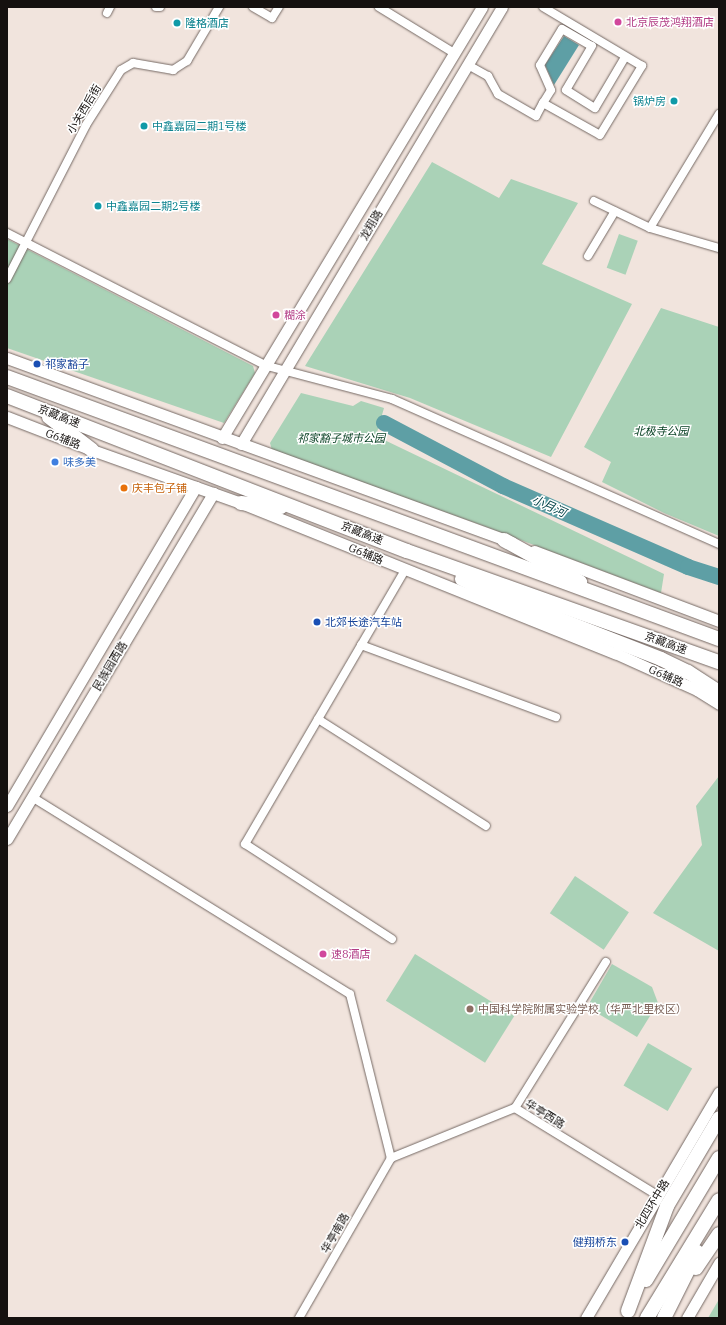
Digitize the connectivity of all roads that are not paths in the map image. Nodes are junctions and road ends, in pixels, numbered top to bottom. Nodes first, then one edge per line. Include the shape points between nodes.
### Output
1 (156, 7) edge
2 (160, 7) edge
3 (219, 7) edge
4 (253, 7) edge
5 (279, 7) edge
6 (378, 7) edge
7 (482, 7) edge
8 (502, 7) edge
9 (543, 7) edge
10 (454, 52) junction
11 (626, 57) junction
12 (468, 65) junction
13 (547, 101) junction
14 (719, 114) edge
15 (594, 201) dead end
16 (615, 211) junction
17 (650, 228) junction
18 (7, 233) edge
19 (26, 243) junction
20 (718, 246) edge
21 (588, 256) dead end
22 (7, 279) edge
23 (7, 358) edge
24 (267, 366) junction
25 (283, 372) junction
26 (7, 377) edge
27 (7, 396) edge
28 (37, 408) junction
29 (7, 417) edge
30 (222, 438) junction
31 (241, 444) junction
32 (92, 450) junction
33 (196, 487) junction
34 (213, 493) junction
35 (241, 502) junction
36 (300, 509) junction
37 (504, 540) junction
38 (719, 544) edge
39 (407, 551) junction
40 (405, 570) junction
41 (619, 604) junction
42 (719, 621) edge
43 (648, 636) junction
44 (718, 638) edge
45 (361, 645) junction
46 (719, 662) edge
47 (719, 671) edge
48 (714, 689) edge
49 (719, 704) edge
50 (556, 717) dead end
51 (318, 719) junction
52 (32, 797) junction
53 (7, 806) edge
54 (486, 826) dead end
55 (7, 839) edge
56 (392, 939) dead end
57 (606, 962) dead end
58 (719, 1092) edge
59 (515, 1108) junction
60 (717, 1121) edge
61 (391, 1158) junction
62 (719, 1158) edge
63 (657, 1195) junction
64 (719, 1200) edge
65 (719, 1205) edge
66 (719, 1234) edge
67 (719, 1263) edge
68 (671, 1305) junction
69 (625, 1314) edge
70 (298, 1318) edge
71 (586, 1318) edge
72 (647, 1318) edge
73 (664, 1318) edge
74 (687, 1318) edge

1 - 2 street
3 - 19 street, 小关西后街 via 187,61 173,70 133,63 121,70 86,125
4 - 5 street via 272,18
6 - 10 street
7 - 10 street, 龙翔路
8 - 12 street, 龙翔路
9 - 11 street via 561,22
10 - 24 street, 龙翔路
11 - 13 street via 642,66 600,135
11 - 13 street via 595,108 566,90 592,46 562,29 540,65 551,90
12 - 13 street via 488,76 498,94 536,116
12 - 25 street, 龙翔路
14 - 17 street
15 - 16 street
16 - 17 street
16 - 21 street
17 - 20 street
18 - 19 street
19 - 22 street, 小关西后街
19 - 24 street
23 - 30 street
24 - 25 street
24 - 30 street, 龙翔路
25 - 31 street, 龙翔路
25 - 38 street via 392,399
26 - 41 highway, 京藏高速
27 - 28 highway, 京藏高速
28 - 32 highway
28 - 36 highway, 京藏高速
29 - 32 street, G6辅路
30 - 31 street
31 - 37 street
32 - 33 street, G6辅路
33 - 34 street, G6辅路
33 - 53 street, 民族园西路
34 - 35 street, G6辅路
34 - 52 street, 民族园西路
35 - 36 highway
35 - 40 street, G6辅路
36 - 39 highway, 京藏高速
37 - 41 highway
37 - 42 street
39 - 43 highway, 京藏高速
39 - 48 highway via 492,593 661,659
40 - 45 street
40 - 49 street, G6辅路 via 615,653 697,690
41 - 44 highway, 京藏高速
43 - 46 highway, 京藏高速
43 - 47 highway
45 - 50 street
45 - 51 street
51 - 54 street
51 - 56 street via 245,844
52 - 55 street, 民族园西路
52 - 61 street via 350,994
57 - 59 street
58 - 63 street, 北四环中路
59 - 61 street, 华亭西路
59 - 63 street, 华亭西路
60 - 69 highway via 667,1206
61 - 70 street, 华亭南路
62 - 69 highway
63 - 71 street, 北四环中路
64 - 72 highway
65 - 68 highway
66 - 68 highway
67 - 74 street
68 - 73 highway

